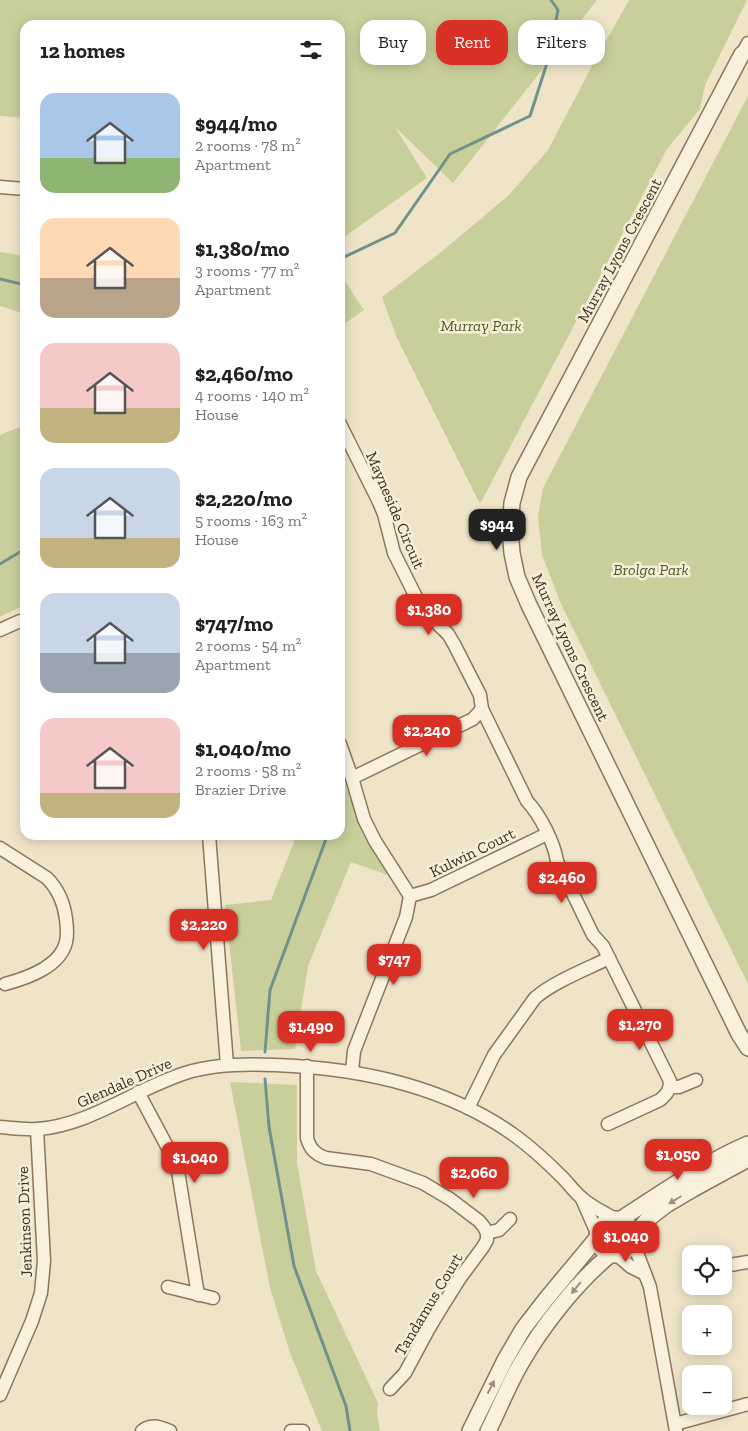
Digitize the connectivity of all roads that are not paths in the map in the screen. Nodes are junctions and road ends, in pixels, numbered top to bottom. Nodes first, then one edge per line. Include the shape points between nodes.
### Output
1 (745, 49) edge
2 (0, 187) edge
3 (20, 189) edge
4 (345, 434) edge
5 (20, 621) edge
6 (0, 630) edge
7 (482, 709) junction
8 (345, 758) edge
9 (352, 778) junction
10 (547, 834) junction
11 (209, 840) edge
12 (0, 848) edge
13 (410, 896) junction
14 (609, 958) junction
15 (5, 984) dead end
16 (748, 1048) edge
17 (227, 1065) junction
18 (307, 1066) junction
19 (352, 1072) junction
20 (696, 1080) dead end
21 (670, 1087) junction
22 (138, 1092) junction
23 (468, 1108) junction
24 (608, 1124) dead end
25 (0, 1126) edge
26 (37, 1129) junction
27 (748, 1144) edge
28 (748, 1159) edge
29 (582, 1199) junction
30 (510, 1219) dead end
31 (618, 1219) junction
32 (487, 1233) junction
33 (597, 1235) junction
34 (633, 1239) junction
35 (614, 1255) junction
36 (748, 1262) edge
37 (732, 1265) edge
38 (645, 1274) junction
39 (168, 1287) dead end
40 (198, 1295) junction
41 (213, 1298) dead end
42 (390, 1389) dead end
43 (0, 1395) edge
44 (748, 1404) edge
45 (675, 1428) edge
46 (142, 1431) edge
47 (170, 1431) edge
48 (291, 1431) edge
49 (303, 1431) edge
50 (470, 1431) edge
51 (488, 1431) edge

1 - 16 street, Murray Lyons Crescent via 519,477 510,528 512,553 529,605
2 - 3 street
4 - 7 street, Mayneside Circuit via 381,508 394,553 427,614 454,644 480,695
5 - 6 street
7 - 9 street via 464,724
7 - 10 street, Mayneside Circuit via 527,801
8 - 9 street
9 - 13 street via 364,819
10 - 13 street, Kulwin Court via 431,890
10 - 14 street, Mayneside Circuit via 593,935
11 - 17 street
12 - 15 street via 53,884 63,901 67,933 62,952 49,965 24,979
13 - 19 street via 406,917 354,1052
14 - 21 street, Mayneside Circuit via 664,1067
14 - 23 street via 535,998 494,1055
17 - 18 street, Glendale Drive
17 - 22 street, Glendale Drive via 191,1072
18 - 19 street, Glendale Drive
18 - 32 street via 307,1138 313,1151 326,1158 371,1164 423,1183 479,1221
19 - 23 street, Glendale Drive via 438,1094
20 - 21 street via 680,1087
21 - 24 street via 660,1100
22 - 26 street, Glendale Drive via 79,1120
22 - 40 street via 177,1165
23 - 29 street, Glendale Drive via 538,1153
25 - 26 street, Glendale Drive
26 - 43 street, Jenkinson Drive via 44,1261 41,1293
27 - 31 street via 682,1178
28 -> 34 street via 648,1218
29 - 31 street, Glendale Drive
29 - 33 street, Glendale Drive
30 - 32 street via 499,1230
31 - 33 street via 604,1222
31 - 34 street via 630,1226
32 - 42 street, Tandamus Court via 483,1247 443,1305 405,1373
33 - 35 street via 601,1249
50 -> 33 street via 524,1329
34 - 35 street via 627,1251
34 - 38 street
35 - 38 street
35 -> 51 street via 584,1278 538,1336
36 - 37 street
38 - 45 street
39 - 40 street
40 - 41 street
44 - 45 street
46 - 47 street via 150,1426
48 - 49 street

